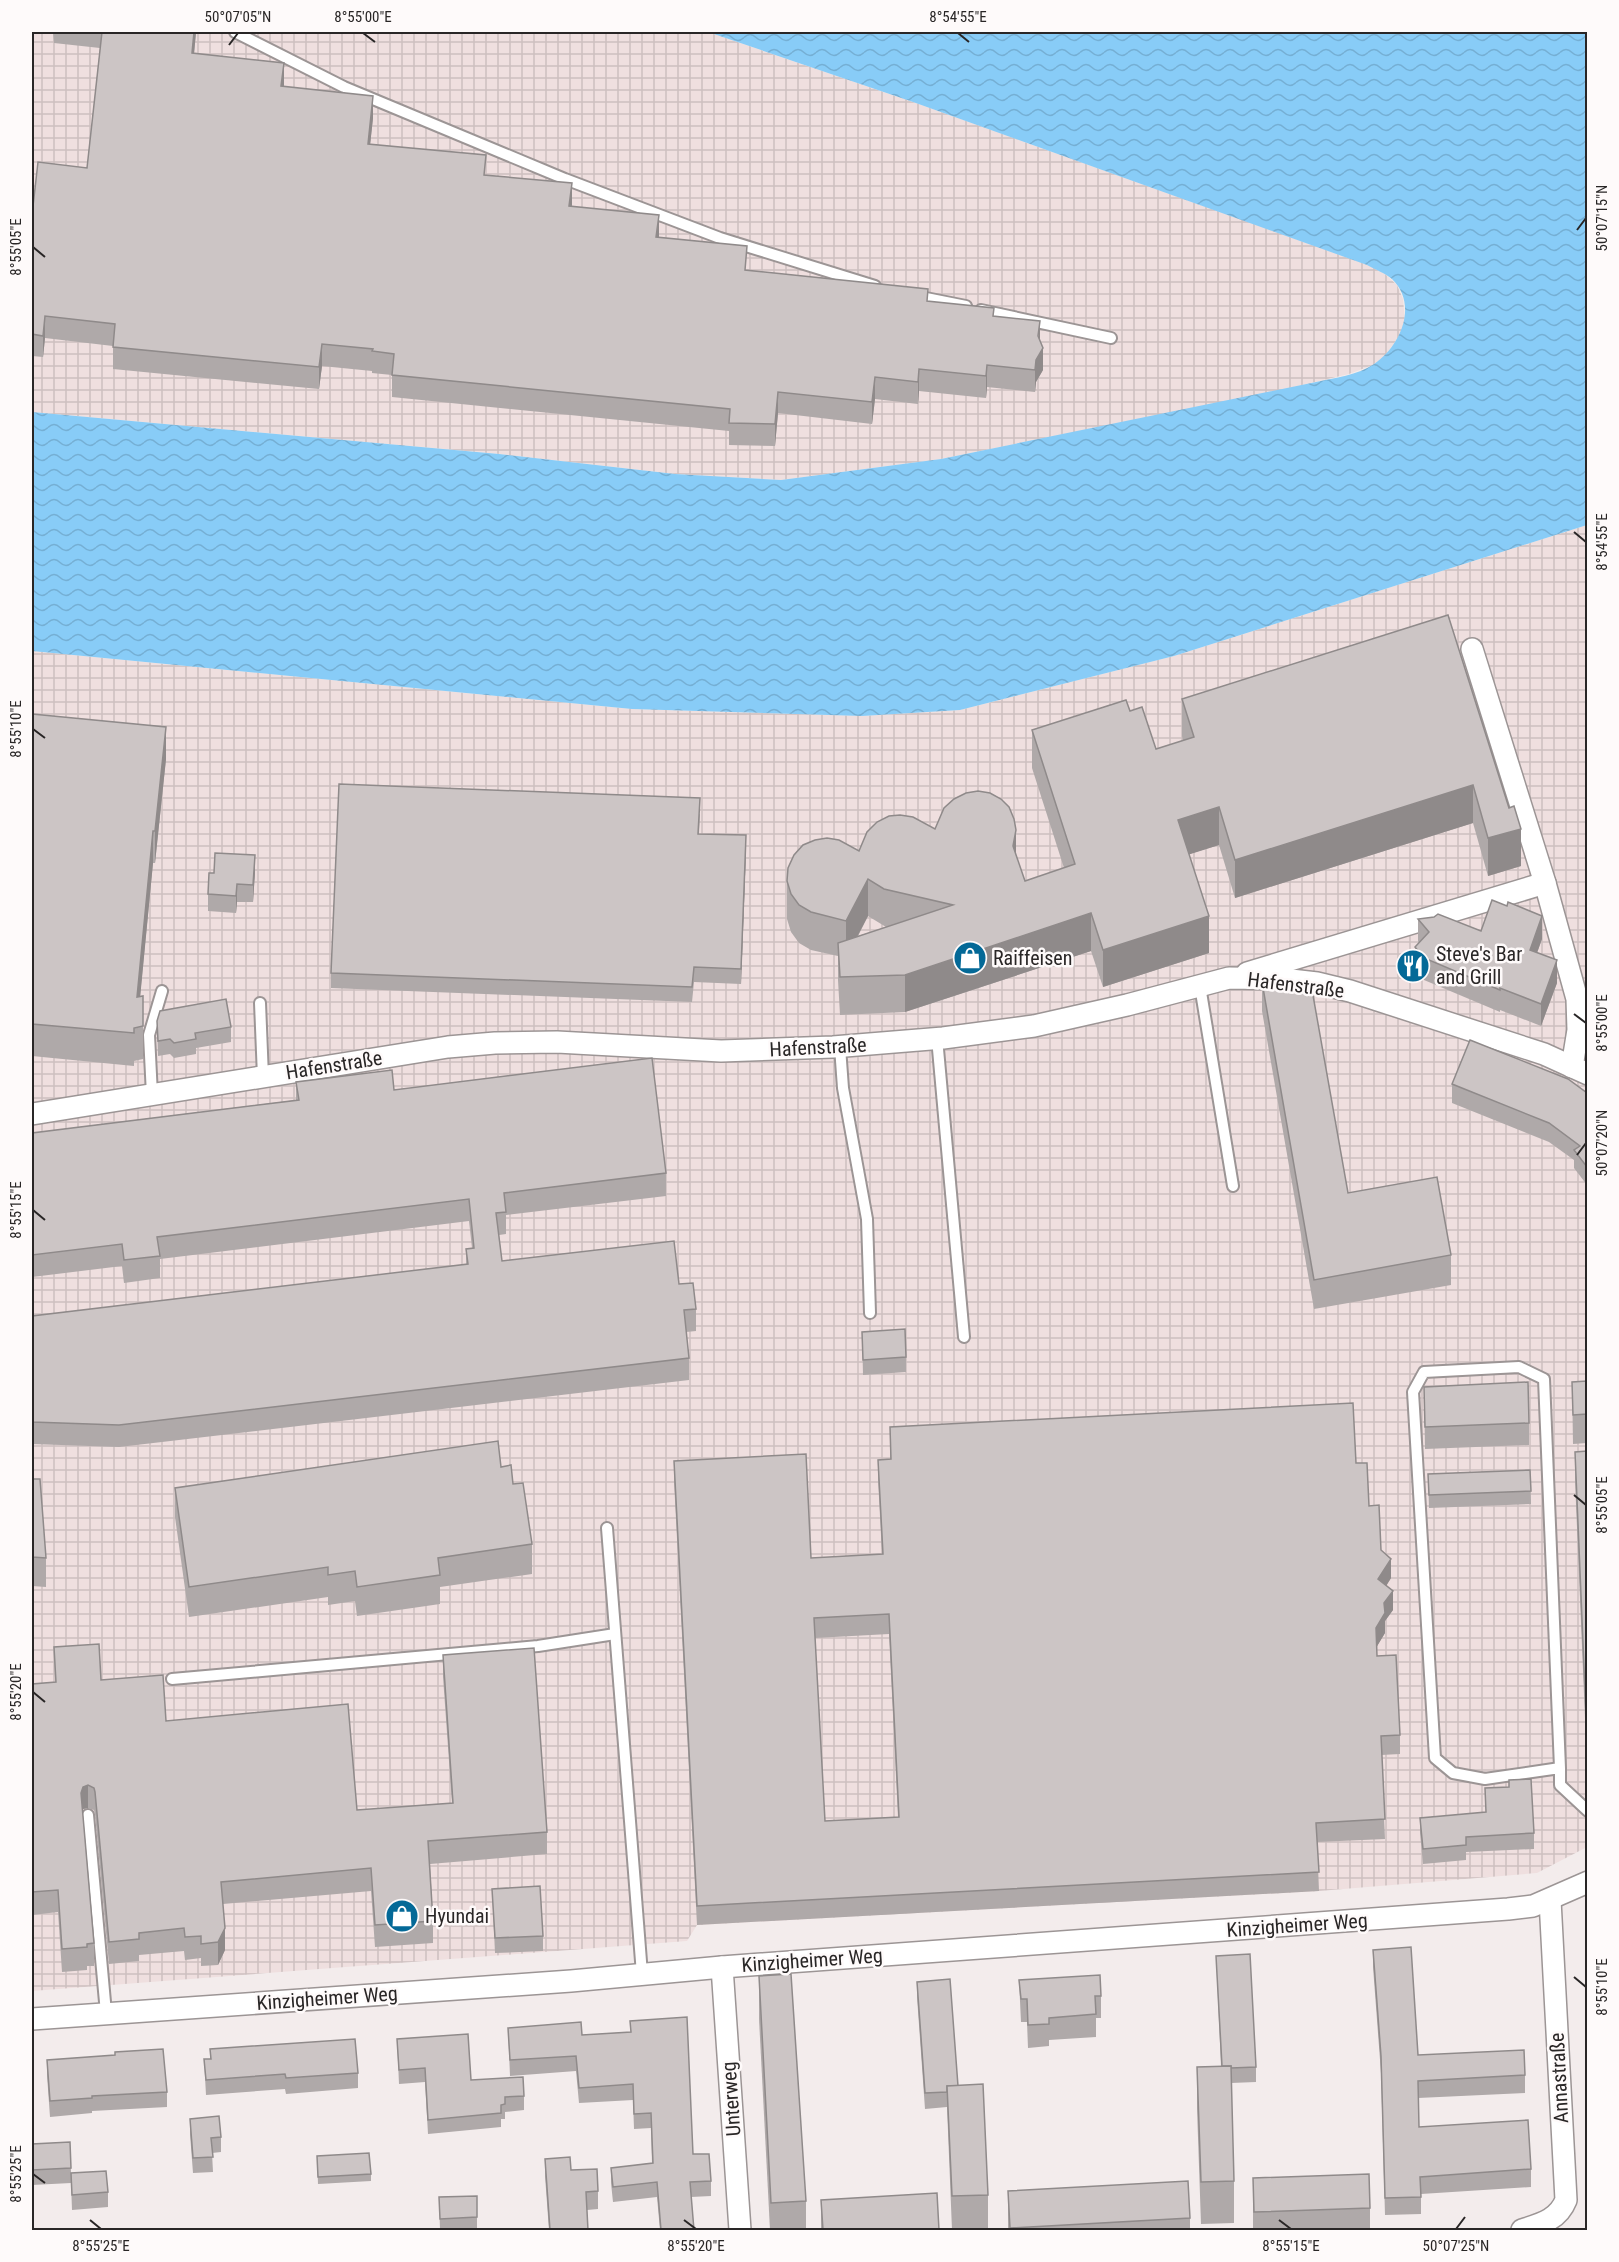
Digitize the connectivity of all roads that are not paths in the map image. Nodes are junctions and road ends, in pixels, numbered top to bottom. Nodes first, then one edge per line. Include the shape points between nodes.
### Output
1 (235, 32) edge
2 (890, 290) edge
3 (901, 292) edge
4 (1111, 338) dead end
5 (1472, 649) dead end
6 (1545, 883) junction
7 (1229, 978) junction
8 (1200, 986) junction
9 (162, 990) dead end
10 (260, 1003) dead end
11 (937, 1038) junction
12 (840, 1047) junction
13 (1582, 1068) edge
14 (263, 1077) junction
15 (152, 1095) junction
16 (32, 1114) edge
17 (1233, 1186) dead end
18 (870, 1313) dead end
19 (964, 1337) dead end
20 (607, 1528) dead end
21 (615, 1634) junction
22 (172, 1679) dead end
23 (1560, 1768) junction
24 (1587, 1811) edge
25 (88, 1815) dead end
26 (1587, 1882) edge
27 (1550, 1900) junction
28 (722, 1967) junction
29 (642, 1974) junction
30 (106, 2013) junction
31 (32, 2019) edge
32 (740, 2230) edge
33 (1522, 2230) edge

1 - 2 lane via 344,87 565,179 720,238
3 - 4 lane
5 - 6 street
6 - 7 street
6 - 13 street via 1577,999
7 - 8 street, Hafenstraße
7 - 13 street, Hafenstraße via 1282,979 1350,991
8 - 11 street, Hafenstraße via 1034,1026
8 - 17 lane
9 - 15 lane via 149,1035
10 - 14 lane
11 - 12 street, Hafenstraße
11 - 19 lane
12 - 14 street, Hafenstraße via 722,1050 495,1042
12 - 18 lane via 843,1088 867,1219
14 - 15 street, Hafenstraße
15 - 16 street, Hafenstraße
20 - 21 lane
21 - 22 lane via 538,1646
21 - 29 lane
23 - 23 lane via 1544,1379 1519,1367 1424,1372 1413,1392 1435,1758 1453,1773 1485,1779
23 - 24 lane via 1560,1785
25 - 30 lane
26 - 27 street, Kinzigheimer Weg
27 - 28 street, Kinzigheimer Weg via 1508,1909
27 - 33 street, Annastraße via 1566,2200 1553,2218
28 - 29 street, Kinzigheimer Weg
28 - 32 street, Unterweg
29 - 30 street, Kinzigheimer Weg
30 - 31 street, Kinzigheimer Weg

